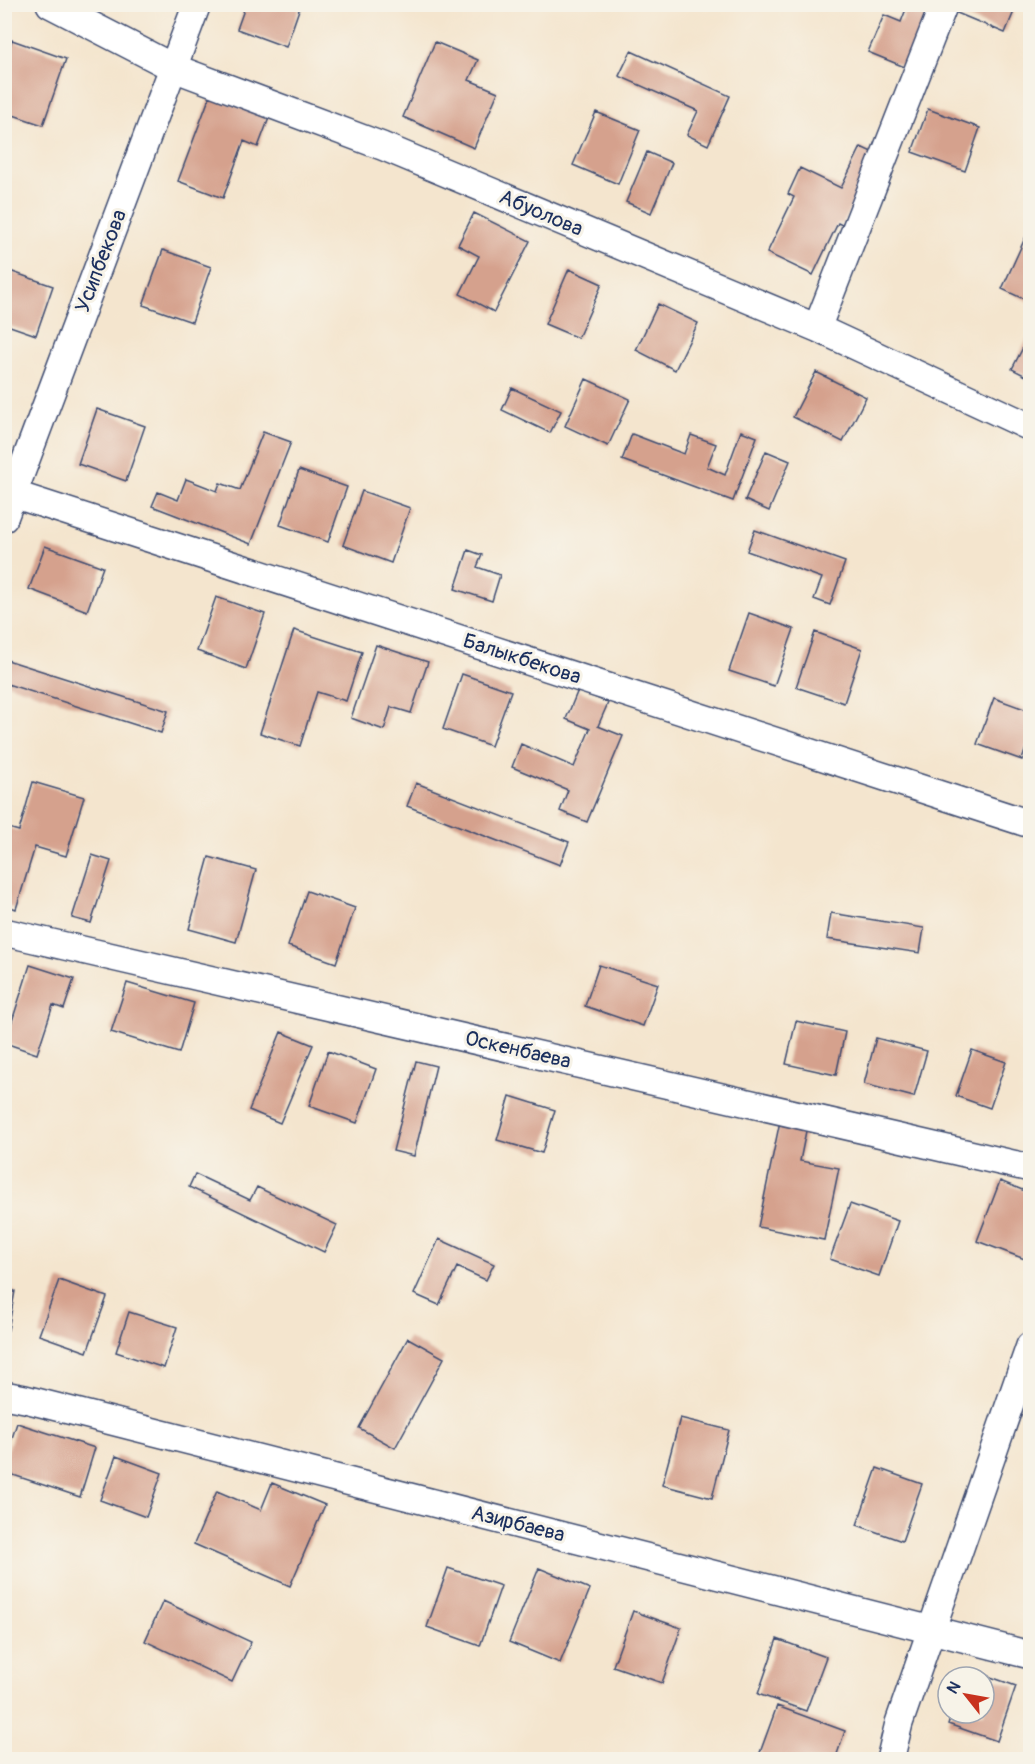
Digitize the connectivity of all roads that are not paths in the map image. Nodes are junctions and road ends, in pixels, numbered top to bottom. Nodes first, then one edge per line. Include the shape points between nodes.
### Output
1 (50, 4) edge
2 (197, 4) edge
3 (944, 4) edge
4 (174, 68) junction
5 (817, 328) junction
6 (1030, 427) edge
7 (9, 506) edge
8 (1030, 824) edge
9 (4, 932) edge
10 (1030, 1168) edge
11 (1030, 1346) edge
12 (4, 1395) edge
13 (932, 1629) junction
14 (1030, 1655) edge
15 (890, 1760) edge

1 - 4 street, Абуолова
2 - 4 street, Усипбекова
3 - 5 street
4 - 5 street, Абуолова via 382,146
4 - 7 street, Усипбекова
5 - 6 street, Абуолова
7 - 8 street, Балыкбекова
9 - 10 street, Оскенбаева
11 - 13 street
12 - 13 street, Азирбаева
13 - 14 street, Азирбаева
13 - 15 street

